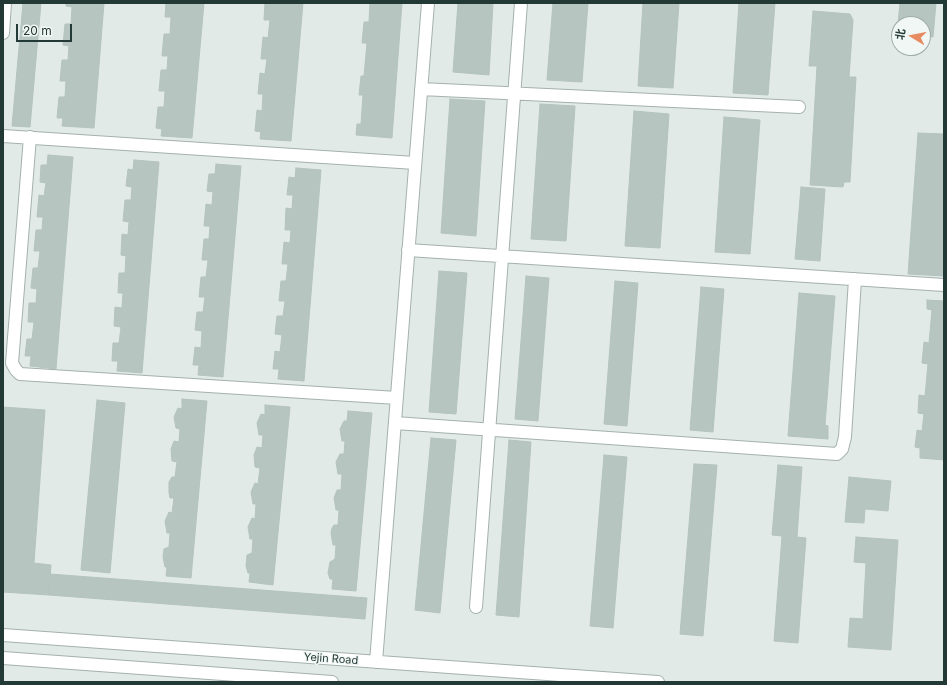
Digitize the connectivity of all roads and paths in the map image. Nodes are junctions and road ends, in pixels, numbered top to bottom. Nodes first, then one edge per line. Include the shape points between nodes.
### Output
1 (6, 3) edge
2 (428, 3) edge
3 (521, 3) edge
4 (3, 33) edge
5 (421, 89) junction
6 (514, 93) junction
7 (799, 107) dead end
8 (3, 136) edge
9 (30, 137) junction
10 (415, 163) junction
11 (408, 250) junction
12 (503, 256) junction
13 (855, 279) junction
14 (944, 285) edge
15 (397, 398) junction
16 (395, 423) junction
17 (490, 430) junction
18 (476, 607) dead end
19 (3, 635) edge
20 (3, 658) edge
21 (376, 662) junction
22 (332, 682) edge
23 (658, 682) edge

1 - 4 street
2 - 5 street
3 - 6 street
5 - 6 street
5 - 10 street
6 - 7 street
6 - 12 street
8 - 9 street
9 - 10 street
9 - 15 street via 12,363 20,374
10 - 11 street
11 - 12 street
11 - 15 street
12 - 13 street
12 - 17 street
13 - 14 street
13 - 17 street via 846,438 837,454
15 - 16 street
16 - 17 street
16 - 21 street
17 - 18 street
19 - 21 street, Yejin Road
20 - 22 street, Yejin Road
21 - 23 street, Yejin Road

